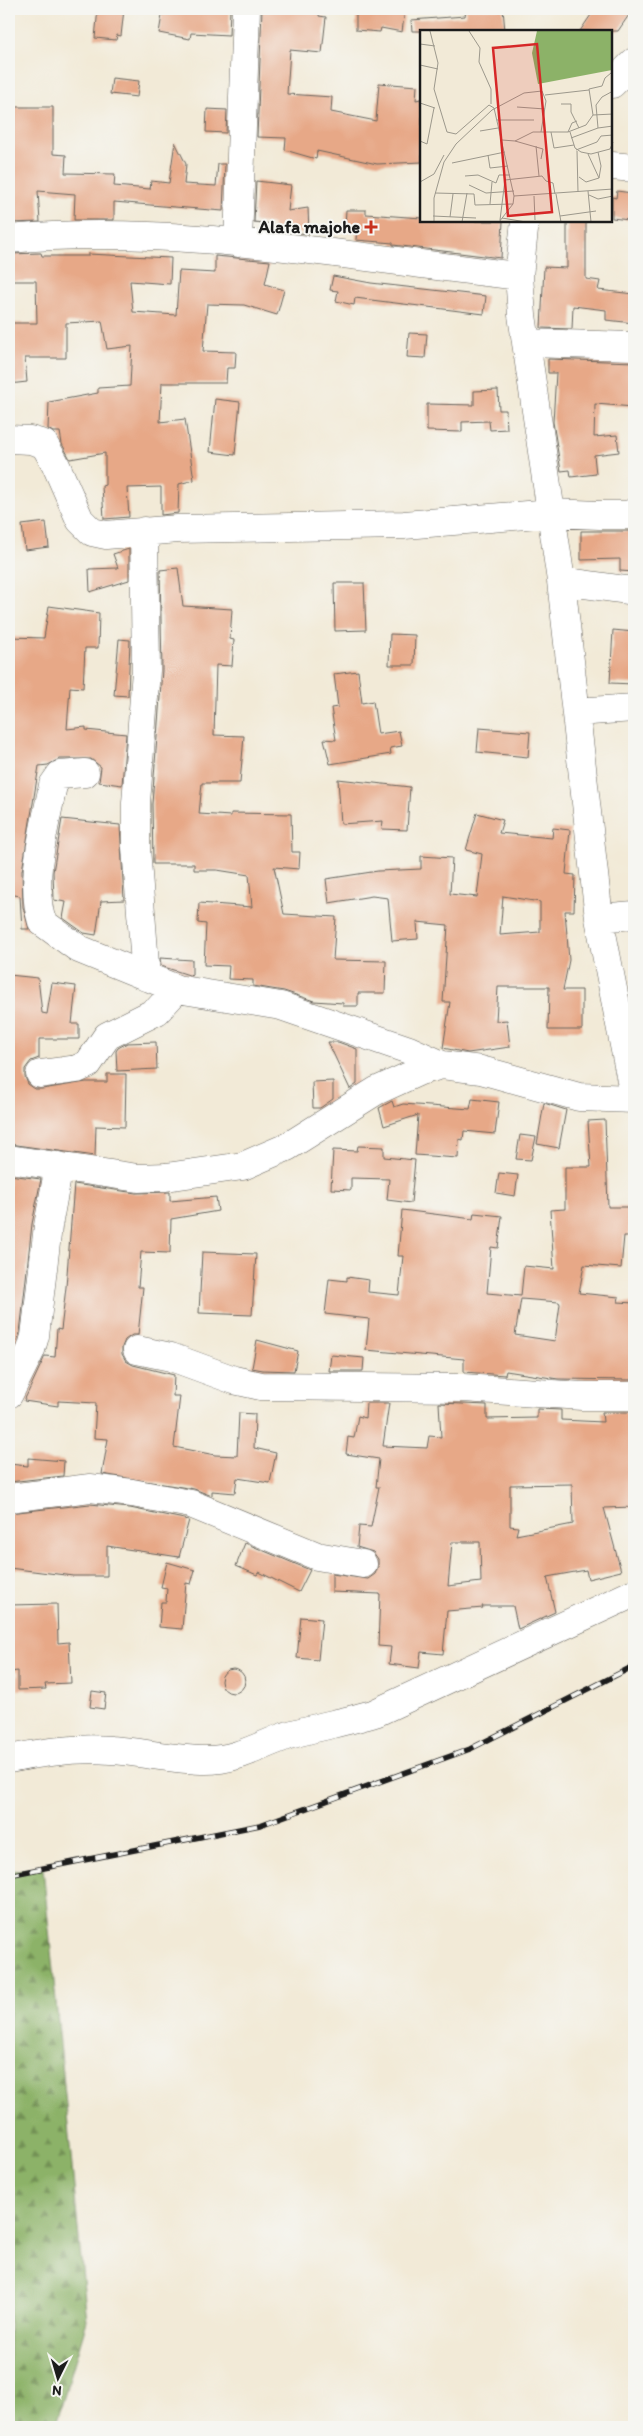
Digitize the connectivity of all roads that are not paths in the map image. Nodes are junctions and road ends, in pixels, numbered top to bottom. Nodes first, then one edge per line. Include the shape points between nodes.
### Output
1 (246, 9) edge
2 (634, 62) edge
3 (613, 83) edge
4 (613, 166) edge
5 (634, 168) edge
6 (525, 222) edge
7 (9, 239) edge
8 (238, 243) junction
9 (519, 276) junction
10 (526, 343) junction
11 (634, 346) edge
12 (9, 439) edge
13 (634, 512) edge
14 (551, 513) junction
15 (144, 531) junction
16 (561, 582) junction
17 (634, 591) edge
18 (634, 708) edge
19 (576, 712) junction
20 (85, 774) dead end
21 (634, 915) edge
22 (599, 918) junction
23 (146, 977) junction
24 (177, 989) junction
25 (442, 1065) junction
26 (40, 1074) dead end
27 (634, 1098) edge
28 (9, 1160) edge
29 (59, 1166) junction
30 (137, 1350) dead end
31 (9, 1394) edge
32 (634, 1396) edge
33 (9, 1498) edge
34 (364, 1564) dead end
35 (634, 1593) edge
36 (9, 1759) edge

1 - 8 street
2 - 3 street
4 - 5 street
6 - 9 street
7 - 8 street via 113,234
8 - 9 street
9 - 10 street
10 - 11 street
10 - 14 street
12 - 15 street via 44,444 73,508 92,532 106,535
13 - 14 street via 630,515 600,516
14 - 15 street via 404,525
14 - 16 street
15 - 23 street via 146,670 136,803 136,848
16 - 17 street
16 - 19 street
18 - 19 street
19 - 22 street
20 - 23 street via 60,775 53,785 38,877 37,898 42,922 79,949
21 - 22 street
22 - 27 street
23 - 24 street
24 - 25 street via 281,1006 409,1050
24 - 26 street via 157,1011 107,1036 88,1064 77,1070
25 - 27 street via 481,1070 579,1097
25 - 29 street via 376,1091 287,1148 243,1166 166,1178 138,1178
28 - 29 street
29 - 31 street via 48,1226 35,1336
30 - 32 street via 171,1356 234,1380 261,1386 463,1388
33 - 34 street via 90,1488 132,1493 191,1504 317,1556
35 - 36 street via 375,1713 286,1736 246,1754 207,1760 84,1749

